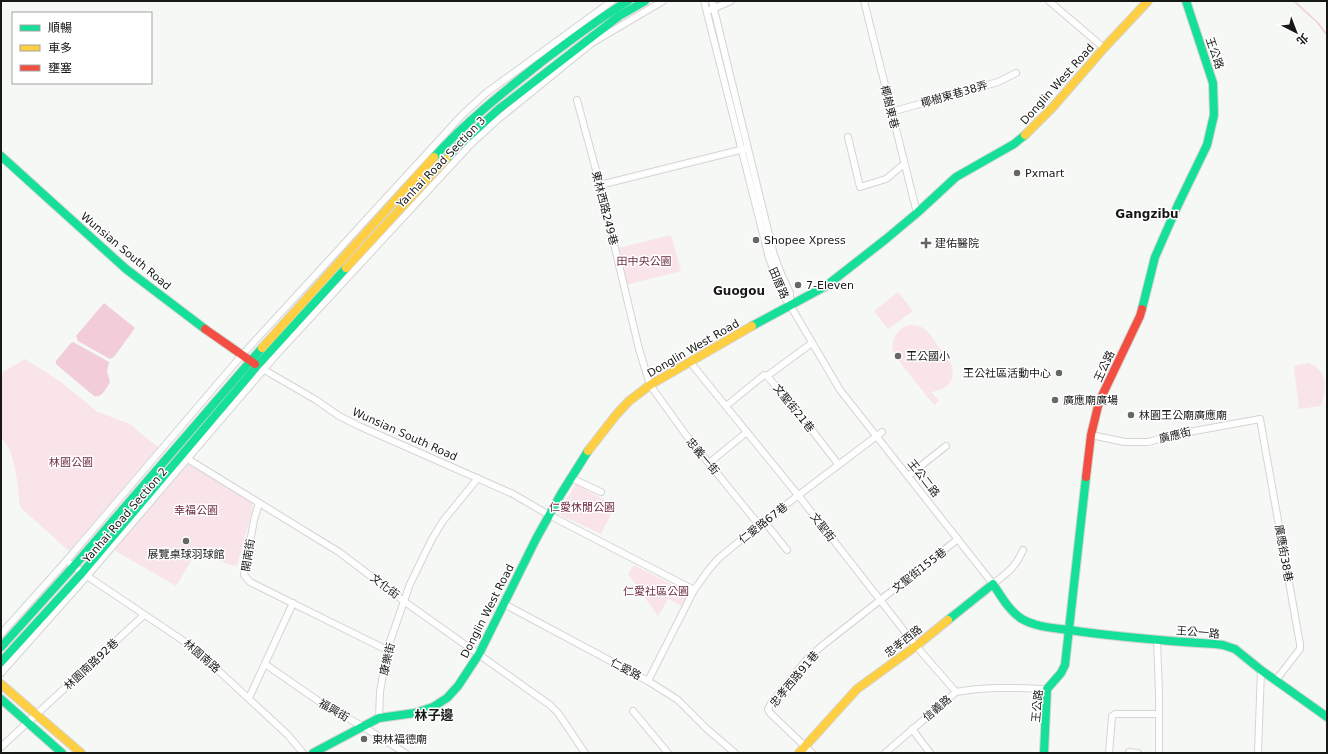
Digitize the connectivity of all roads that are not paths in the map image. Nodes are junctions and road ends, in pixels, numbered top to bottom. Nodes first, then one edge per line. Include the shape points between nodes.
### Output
1 (612, 1) edge
2 (628, 1) edge
3 (645, 1) edge
4 (663, 1) edge
5 (704, 1) edge
6 (712, 1) edge
7 (731, 1) edge
8 (864, 1) edge
9 (1049, 1) edge
10 (1148, 1) edge
11 (1186, 1) edge
12 (714, 9) junction
13 (707, 12) junction
14 (575, 32) junction
15 (1104, 48) junction
16 (547, 52) junction
17 (1016, 73) dead end
18 (480, 99) junction
19 (577, 100) dead end
20 (485, 106) junction
21 (891, 112) junction
22 (495, 117) junction
23 (447, 137) junction
24 (848, 137) dead end
25 (748, 148) junction
26 (741, 150) junction
27 (1, 156) edge
28 (904, 164) junction
29 (600, 185) junction
30 (917, 213) junction
31 (331, 258) junction
32 (337, 264) junction
33 (347, 273) junction
34 (790, 305) junction
35 (812, 344) junction
36 (242, 355) junction
37 (250, 361) junction
38 (690, 362) junction
39 (261, 368) junction
40 (767, 376) junction
41 (650, 385) junction
42 (726, 406) junction
43 (1260, 418) joint
44 (747, 432) junction
45 (879, 434) junction
46 (1091, 435) junction
47 (946, 446) dead end
48 (163, 447) junction
49 (172, 451) junction
50 (184, 458) junction
51 (709, 462) junction
52 (838, 464) junction
53 (908, 476) junction
54 (478, 478) junction
55 (571, 478) junction
56 (601, 492) dead end
57 (798, 495) junction
58 (259, 503) junction
59 (549, 514) junction
60 (762, 523) junction
61 (958, 539) junction
62 (787, 550) dead end
63 (1023, 550) dead end
64 (67, 560) junction
65 (74, 566) junction
66 (84, 574) junction
67 (993, 584) junction
68 (694, 590) junction
69 (880, 600) junction
70 (405, 602) junction
71 (293, 603) junction
72 (504, 604) junction
73 (144, 615) junction
74 (1068, 630) junction
75 (1, 634) edge
76 (1157, 640) junction
77 (823, 645) joint
78 (1, 646) edge
79 (916, 646) junction
80 (387, 650) junction
81 (479, 654) junction
82 (1, 662) edge
83 (264, 664) junction
84 (1261, 670) junction
85 (1, 673) edge
86 (1276, 680) junction
87 (648, 681) junction
88 (1, 684) edge
89 (1047, 689) junction
90 (956, 692) junction
91 (249, 698) junction
92 (1, 699) edge
93 (633, 711) dead end
94 (38, 714) junction
95 (1159, 714) junction
96 (1327, 717) edge
97 (379, 718) junction
98 (28, 722) junction
99 (362, 726) junction
100 (912, 729) junction
101 (1, 747) edge
102 (802, 750) edge
103 (1129, 752) edge
104 (62, 753) edge
105 (81, 753) edge
106 (303, 753) edge
107 (313, 753) edge
108 (405, 753) edge
109 (585, 753) edge
110 (668, 753) edge
111 (735, 753) edge
112 (812, 753) edge
113 (885, 753) edge
114 (930, 753) edge
115 (1044, 753) edge
116 (1109, 753) edge
117 (1138, 753) edge
118 (1159, 753) edge
119 (1258, 753) edge

1 - 14 street, Yanhai Road Section 3
2 - 14 street, Yanhai Road Section 3
3 - 22 street, Yanhai Road Section 3 via 619,16
4 - 22 street, Yanhai Road Section 3 via 592,42
5 - 13 street, 田厝路
6 - 12 street, 田厝路
7 - 12 street
8 - 21 street, 椰樹東巷
9 - 15 street
10 - 15 street, Donglin West Road
11 - 46 street, 王公路 via 1213,83 1214,115 1211,131 1207,145 1155,257 1140,316 1100,402
12 - 13 street
12 - 25 street, 田厝路
13 - 26 street, 田厝路
14 - 16 street, Yanhai Road Section 3
15 - 30 street, Donglin West Road via 1023,137 956,177
16 - 18 street, Yanhai Road Section 3
16 - 20 street, Yanhai Road Section 3
17 - 21 street, 椰樹東巷38弄 via 991,84
18 - 20 street
18 - 23 street, Yanhai Road Section 3 via 462,115
19 - 29 street, 東林西路249巷
20 - 22 street
20 - 23 street, Yanhai Road Section 3
21 - 28 street, 椰樹東巷
22 - 33 street, Yanhai Road Section 3 via 468,142
23 - 31 street, Yanhai Road Section 3
23 - 32 street, Yanhai Road Section 3
24 - 28 street via 860,187 886,178
25 - 26 street
25 - 34 street, 田厝路 via 774,255 790,293
26 - 29 street
26 - 34 street, 田厝路 via 769,258 784,297
27 - 36 street, Wunsian South Road via 126,269
28 - 30 street, 椰樹東巷
29 - 41 street, 東林西路249巷
30 - 34 street, Donglin West Road via 826,286
31 - 32 street
31 - 36 street, Yanhai Road Section 3
32 - 33 street
32 - 37 street, Yanhai Road Section 3
33 - 39 street, Yanhai Road Section 3
34 - 35 street, 王公二路
34 - 38 street, Donglin West Road
35 - 40 street
35 - 45 street, 王公二路 via 840,390
36 - 37 street, Wunsian South Road
36 - 48 street, Yanhai Road Section 2
37 - 39 street, Wunsian South Road
37 - 49 street, Yanhai Road Section 2
38 - 41 street, Donglin West Road
38 - 42 street, 文聖街
39 - 50 street, Yanhai Road Section 2 via 201,433
39 - 54 street, Wunsian South Road via 339,416
40 - 42 street, 文聖街21巷 via 764,374
40 - 52 street, 文聖街21巷
41 - 51 street, 忠義一街
41 - 55 street, Donglin West Road via 616,414
42 - 44 street, 文聖街
43 - 46 street, 廣應街 via 1148,442 1125,442
43 - 86 street, 廣應街38巷 via 1300,644 1300,649
44 - 51 street
44 - 57 street, 文聖街
45 - 52 street, 仁愛路67巷
45 - 53 street, 王公二路
46 - 74 street, 王公路
47 - 53 street
48 - 49 street, 文化街
48 - 64 street, Yanhai Road Section 2
49 - 50 street, 文化街
49 - 65 street, Yanhai Road Section 2
50 - 58 street, 文化街
50 - 66 street, Yanhai Road Section 2
51 - 60 street, 忠義一街
52 - 57 street, 仁愛路67巷
53 - 61 street, 王公二路
54 - 59 street, Wunsian South Road
54 - 70 street, 康樂街 via 432,539 410,584
55 - 56 street
55 - 59 street, Donglin West Road
57 - 60 street, 仁愛路67巷
57 - 69 street, 文聖街
58 - 70 street, 文化街 via 340,552
58 - 71 street, 開南街 via 244,574 250,582
59 - 68 street, Wunsian South Road
59 - 72 street, Donglin West Road
60 - 62 street, 忠義一街
60 - 68 street, 仁愛路67巷 via 719,558
61 - 67 street, 王公二路
61 - 69 street, 文聖街155巷
63 - 67 street, 忠孝西路 via 1013,568
64 - 65 street, 林園南路
64 - 75 street, Yanhai Road Section 2
65 - 66 street, 林園南路
65 - 78 street, Yanhai Road Section 2
66 - 73 street, 林園南路
66 - 82 street, Yanhai Road Section 2
66 - 85 street, Yanhai Road Section 2
67 - 74 street, 王公二路 via 1021,618 1038,625
67 - 79 street, 忠孝西路
68 - 87 street, 仁愛路67巷
69 - 77 street, 文聖街155巷
69 - 79 street, 文聖街
70 - 80 street, 康樂街
70 - 81 street, 文化街
71 - 80 street, 開南街
71 - 83 street
72 - 81 street, Donglin West Road
72 - 87 street, 仁愛路
73 - 91 street, 林園南路 via 194,648
73 - 94 street, 林園南路92巷
74 - 76 street, 王公一路
74 - 89 street, 王公路 via 1065,665
76 - 84 street, 王公一路 via 1223,645 1235,650
76 - 95 street
77 - 102 street, 忠孝西路91巷 via 808,658 768,709
79 - 90 street, 文聖街
79 - 102 street, 忠孝西路 via 851,695
80 - 97 street, 康樂街 via 380,692
81 - 97 street, Donglin West Road via 458,686 447,698 433,707
81 - 109 street, 文化街 via 550,705
83 - 91 street
83 - 99 street, 福興街 via 327,707
84 - 86 street, 王公一路
84 - 119 street
86 - 96 street, 王公一路
87 - 111 street, 仁愛路 via 678,700
88 - 94 street
89 - 90 street, 信義路 via 999,687
89 - 115 street, 王公路
90 - 100 street, 信義路
91 - 106 street, 林園南路
92 - 98 street
93 - 110 street
94 - 98 street, 林園南路92巷
94 - 105 street
95 - 116 street via 1112,716
95 - 118 street
97 - 99 street, Donglin West Road
98 - 101 street, 林園南路92巷
98 - 104 street
99 - 107 street, Donglin West Road
99 - 108 street, 福興街
100 - 113 street, 信義路
100 - 114 street
102 - 112 street
103 - 117 street

